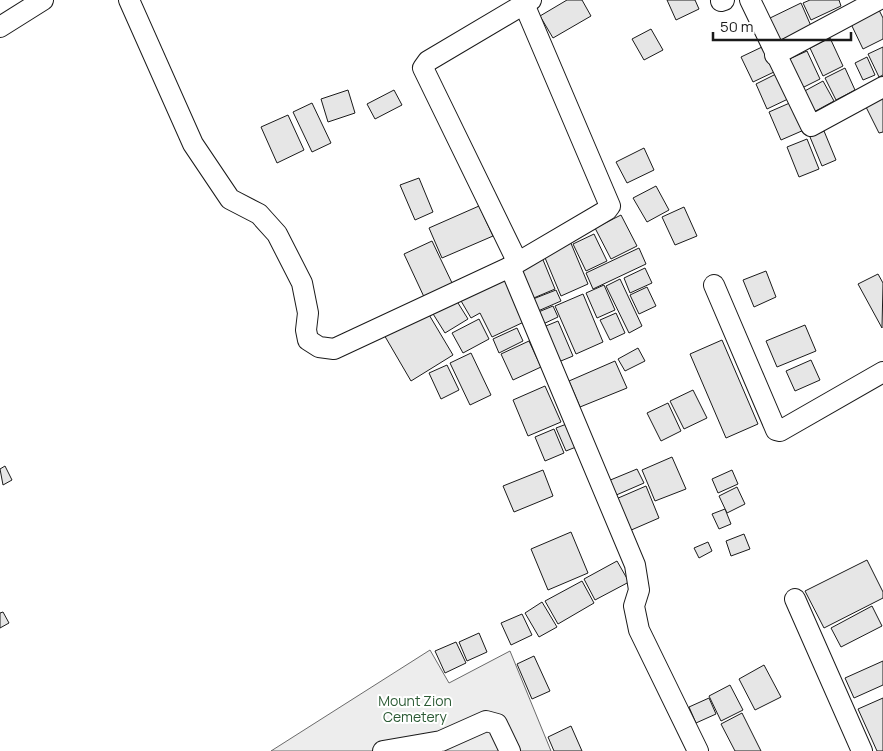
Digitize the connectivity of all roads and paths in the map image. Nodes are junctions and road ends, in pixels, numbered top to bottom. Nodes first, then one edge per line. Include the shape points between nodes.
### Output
1 (43, 0) edge
2 (129, 0) edge
3 (750, 0) edge
4 (878, 0) edge
5 (528, 2) edge
6 (0, 27) edge
7 (775, 55) junction
8 (883, 87) edge
9 (514, 264) junction
10 (714, 285) dead end
11 (883, 372) edge
12 (795, 598) dead end
13 (383, 751) edge
14 (510, 751) edge
15 (698, 751) edge
16 (862, 751) edge

1 - 6 street
2 - 9 street via 193,144 230,199 258,214 277,234 302,283 308,313 308,340 319,347 334,349
3 - 7 street
4 - 7 street
5 - 9 street via 610,206
5 - 9 street via 428,61 423,68
7 - 8 street via 811,126
9 - 15 street via 635,565 639,590 634,606 639,630
10 - 11 street via 776,430 780,431
12 - 16 street
13 - 14 street via 441,741 492,721 503,732

